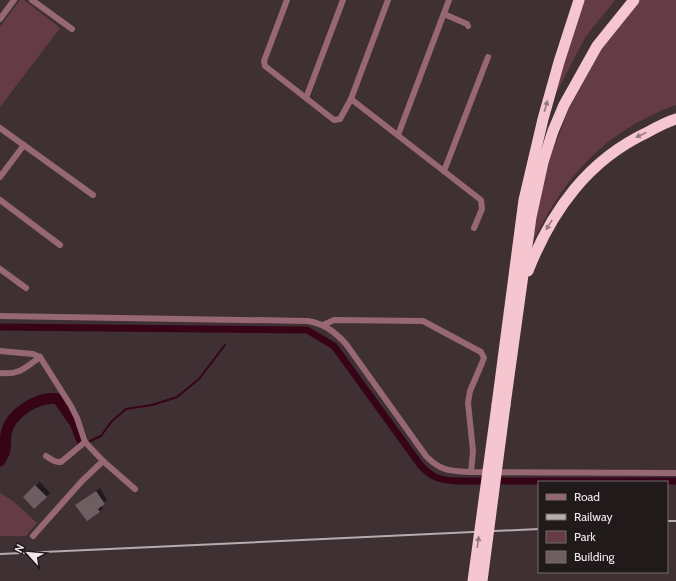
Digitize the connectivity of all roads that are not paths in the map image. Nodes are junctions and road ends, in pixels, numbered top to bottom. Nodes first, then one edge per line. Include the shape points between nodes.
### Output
1 (14, 0) edge
2 (32, 0) edge
3 (287, 0) edge
4 (343, 0) edge
5 (388, 0) edge
6 (449, 0) edge
7 (579, 0) edge
8 (627, 0) edge
9 (634, 0) edge
10 (444, 14) junction
11 (0, 19) edge
12 (468, 26) dead end
13 (72, 29) dead end
14 (488, 57) dead end
15 (306, 98) junction
16 (351, 99) junction
17 (676, 119) edge
18 (0, 128) edge
19 (398, 135) junction
20 (24, 145) junction
21 (444, 171) junction
22 (0, 177) edge
23 (93, 195) dead end
24 (0, 200) edge
25 (474, 228) dead end
26 (60, 245) dead end
27 (0, 269) edge
28 (517, 285) junction
29 (26, 288) dead end
30 (0, 316) edge
31 (323, 324) junction
32 (0, 352) edge
33 (40, 358) junction
34 (0, 373) edge
35 (501, 405) junction
36 (85, 442) junction
37 (46, 456) dead end
38 (103, 461) junction
39 (471, 472) junction
40 (676, 473) edge
41 (135, 489) dead end
42 (32, 536) dead end
43 (473, 581) edge
44 (482, 581) edge

1 - 11 street
2 - 13 street
3 - 15 street via 264,65
4 - 15 street
5 - 16 street
6 - 10 street
28 -> 7 highway via 524,200 542,118
8 - 28 highway via 592,44 560,101 551,123 538,158 523,216
9 - 28 highway via 597,46 564,105 553,131 530,217
10 - 12 street
10 - 19 street
14 - 21 street
15 - 16 street via 334,120 342,116
16 - 19 street
17 -> 28 highway via 635,138 586,175 567,197 547,228
18 - 20 street
19 - 21 street
20 - 22 street
20 - 23 street
21 - 25 street via 480,200 482,209
24 - 26 street
27 - 29 street
28 - 35 highway
30 - 31 street via 308,321
31 - 39 street via 346,344 426,456 440,468
31 - 39 street via 334,320 423,321 481,352 484,358 470,391 468,403 473,451
32 - 33 street via 33,354
33 - 34 street via 21,371 11,374
33 - 36 street via 71,406
43 -> 35 highway, bridge
35 - 44 highway, bridge
36 - 37 street via 61,462
36 - 38 street
38 - 41 street
38 - 42 street
39 - 40 street

